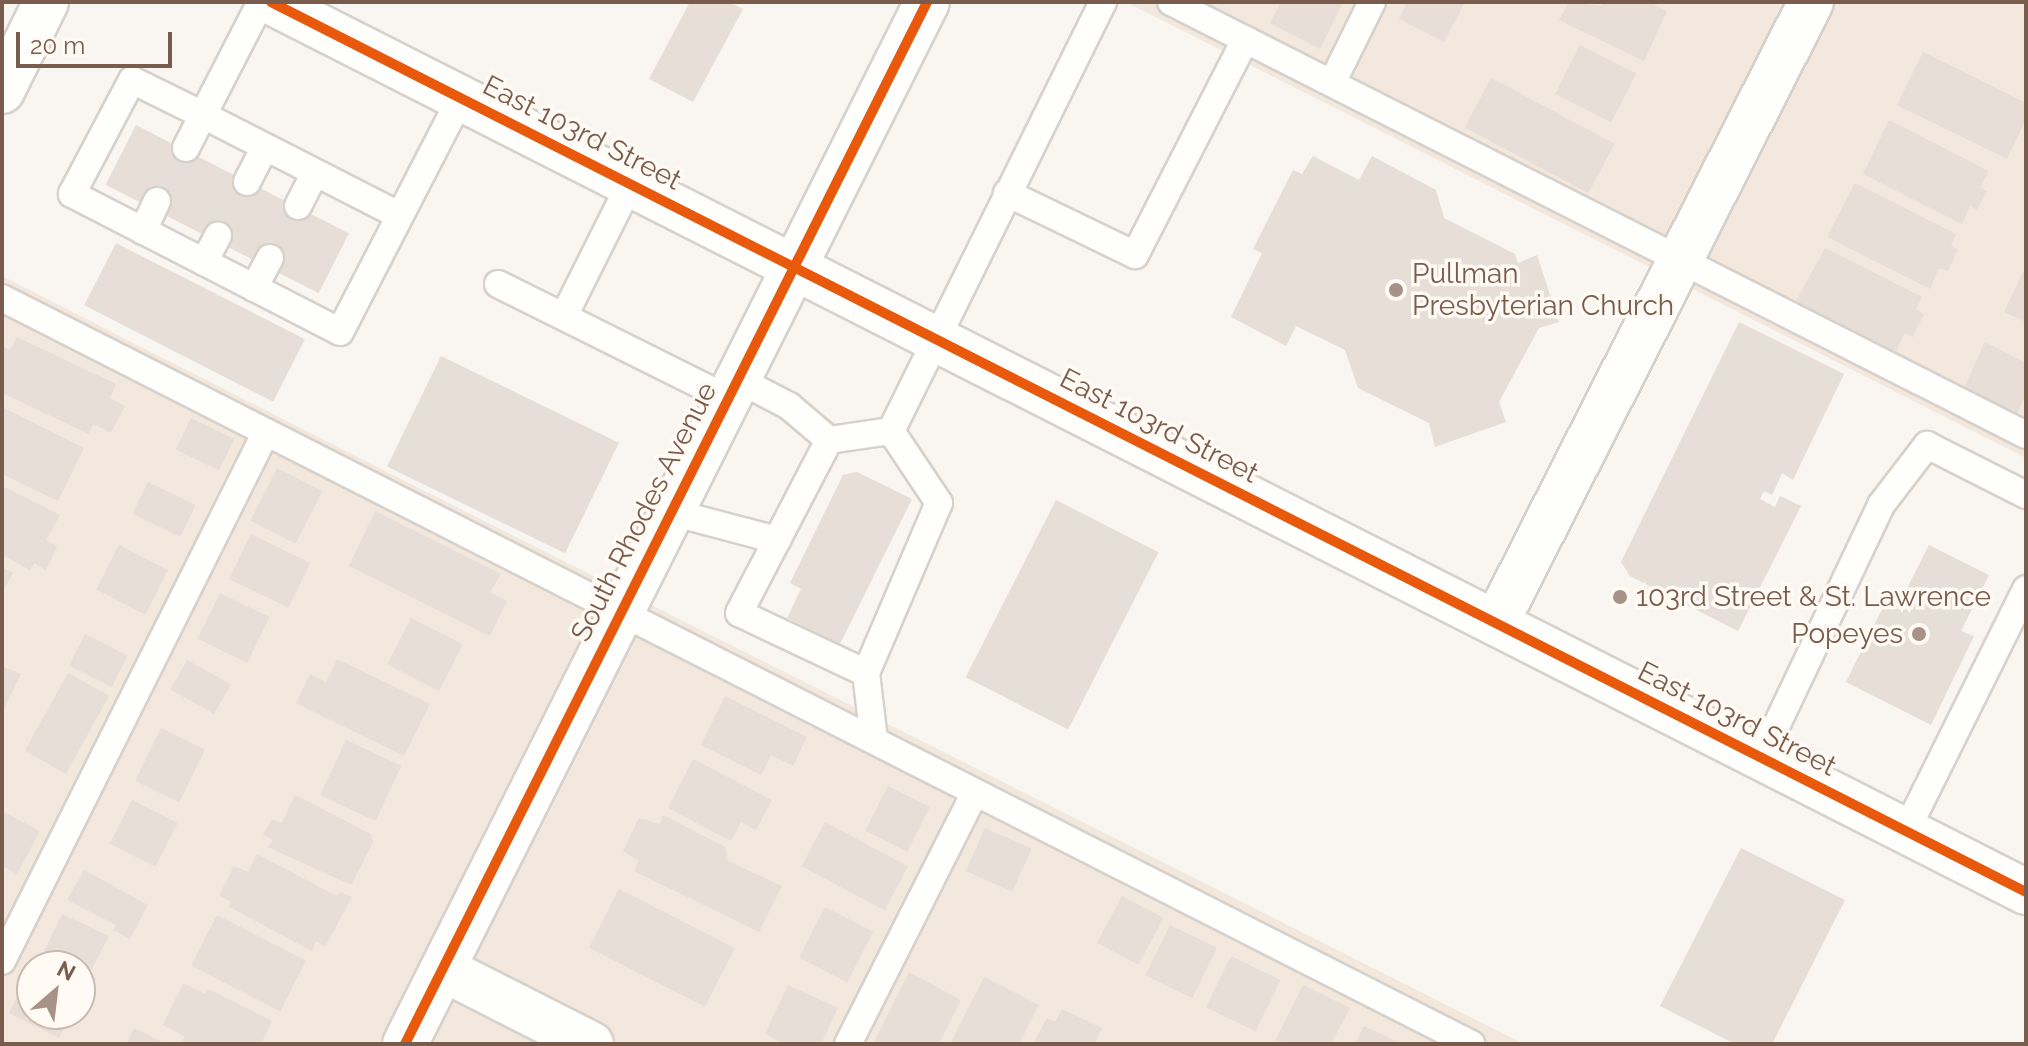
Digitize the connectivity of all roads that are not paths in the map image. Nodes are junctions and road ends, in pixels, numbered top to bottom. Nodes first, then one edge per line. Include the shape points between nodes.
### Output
1 (46, 2) edge
2 (261, 2) edge
3 (271, 2) edge
4 (927, 2) edge
5 (1103, 2) edge
6 (1171, 2) edge
7 (1372, 2) edge
8 (1811, 2) edge
9 (1245, 40) junction
10 (1332, 83) junction
11 (2, 91) edge
12 (461, 98) junction
13 (203, 115) junction
14 (265, 147) junction
15 (186, 148) dead end
16 (315, 173) junction
17 (247, 182) dead end
18 (630, 184) junction
19 (1007, 193) junction
20 (157, 201) dead end
21 (298, 206) dead end
22 (400, 216) junction
23 (143, 231) junction
24 (218, 236) dead end
25 (270, 258) dead end
26 (1680, 259) junction
27 (204, 262) junction
28 (793, 267) junction
29 (498, 284) dead end
30 (254, 288) junction
31 (2, 298) edge
32 (564, 316) junction
33 (933, 338) junction
34 (732, 388) junction
35 (891, 431) junction
36 (266, 432) junction
37 (2026, 435) edge
38 (829, 440) junction
39 (2026, 495) edge
40 (671, 512) junction
41 (777, 540) junction
42 (2026, 589) edge
43 (621, 612) junction
44 (1496, 623) junction
45 (866, 673) junction
46 (874, 740) junction
47 (1761, 758) junction
48 (975, 793) junction
49 (1906, 831) junction
50 (2026, 892) edge
51 (2, 961) edge
52 (443, 969) junction
53 (405, 1044) edge
54 (591, 1044) edge
55 (848, 1044) edge
56 (1471, 1044) edge

1 - 11 street
2 - 13 lane
3 - 12 street, East 103rd Street
4 - 28 street, South Rhodes Avenue
5 - 19 lane
6 - 9 lane
7 - 10 lane
8 - 26 street
9 - 10 lane
9 - 19 lane via 1135,255
10 - 26 lane
12 - 18 street, East 103rd Street
12 - 22 lane
13 - 14 lane
13 - 15 lane
13 - 23 lane via 132,80 72,194
14 - 16 lane
14 - 17 lane
16 - 21 lane
16 - 22 lane
18 - 28 street, East 103rd Street
18 - 32 lane
19 - 33 lane
20 - 23 lane
22 - 30 lane via 340,332
23 - 27 lane
24 - 27 lane
25 - 30 lane
26 - 37 lane
26 - 44 street
27 - 30 lane
28 - 33 street, East 103rd Street
28 - 34 street, South Rhodes Avenue
29 - 32 lane
31 - 36 lane
32 - 34 lane
33 - 35 lane
33 - 44 street, East 103rd Street
34 - 38 lane via 789,406
34 - 40 street, South Rhodes Avenue
35 - 38 lane
35 - 45 lane via 939,503
36 - 43 lane
36 - 51 lane
38 - 41 lane
39 - 47 lane via 1927,445 1881,505
40 - 41 lane
40 - 43 street, South Rhodes Avenue
41 - 45 lane via 739,613
42 - 49 lane
43 - 46 lane
43 - 52 street, South Rhodes Avenue
44 - 47 street, East 103rd Street
45 - 46 lane
46 - 48 lane
47 - 49 street, East 103rd Street
48 - 55 lane
48 - 56 lane
49 - 50 street, East 103rd Street
52 - 53 street, South Rhodes Avenue
52 - 54 street

